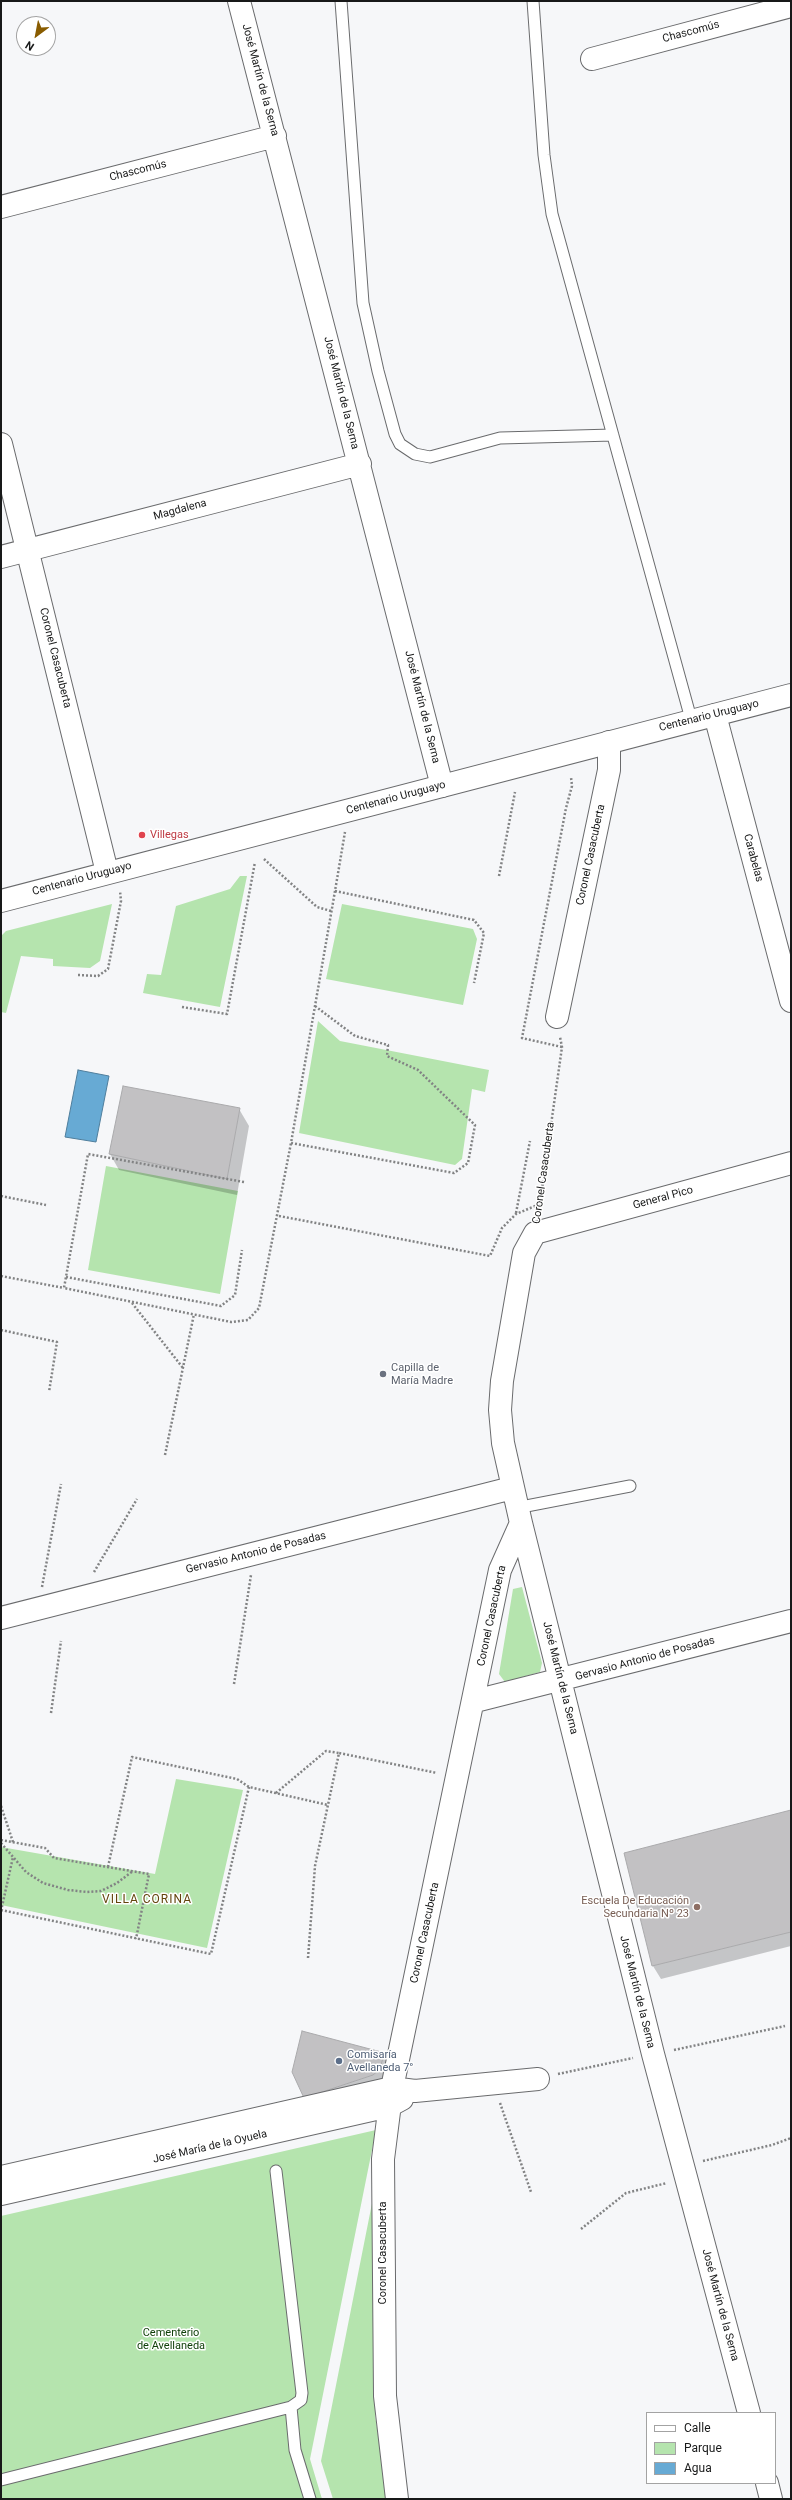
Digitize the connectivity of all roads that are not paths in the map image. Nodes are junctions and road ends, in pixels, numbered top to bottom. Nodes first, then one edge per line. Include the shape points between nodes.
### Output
1 (239, 1) edge
2 (340, 1) edge
3 (534, 1) edge
4 (791, 6) edge
5 (592, 59) dead end
6 (275, 136) junction
7 (1, 207) edge
8 (613, 435) junction
9 (1, 444) edge
10 (360, 464) junction
11 (29, 550) junction
12 (1, 557) edge
13 (791, 695) edge
14 (715, 714) junction
15 (691, 720) junction
16 (609, 742) junction
17 (442, 786) junction
18 (114, 881) junction
19 (1, 901) edge
20 (791, 1001) edge
21 (557, 1017) road end
22 (791, 1163) edge
23 (535, 1233) joint
24 (630, 1486) dead end
25 (516, 1506) junction
26 (1, 1618) edge
27 (791, 1621) edge
28 (562, 1680) junction
29 (474, 1701) junction
30 (538, 2079) dead end
31 (391, 2097) junction
32 (276, 2171) dead end
33 (1, 2177) edge
34 (1, 2194) edge
35 (292, 2407) junction
36 (748, 2412) edge
37 (1, 2480) edge
38 (767, 2484) edge
39 (310, 2499) edge
40 (397, 2499) edge
41 (771, 2499) edge

1 - 6 street, José Martín de la Serna
2 - 8 lane via 363,303 394,434 400,444 414,454 430,458 500,438
3 - 8 lane via 544,154 552,214
4 - 5 street, Chascomús
6 - 7 street, Chascomús
6 - 10 street, José Martín de la Serna
8 - 15 lane
9 - 11 street, Coronel Casacuberta
10 - 11 street, Magdalena
10 - 17 street, José Martín de la Serna
11 - 12 street, Magdalena
11 - 18 street, Coronel Casacuberta
13 - 14 street, Centenario Uruguayo
14 - 15 street, Centenario Uruguayo
14 - 20 street, Carabelas
15 - 16 street, Centenario Uruguayo
16 - 17 street, Centenario Uruguayo
16 - 21 street, Coronel Casacuberta via 609,770
17 - 18 street, Centenario Uruguayo
18 - 19 street, Centenario Uruguayo
22 - 23 street, General Pico
23 - 25 street, Coronel Casacuberta via 524,1253 502,1380 501,1422
24 - 25 lane
25 - 26 street, Gervasio Antonio de Posadas
25 - 28 street, José Martín de la Serna
25 - 29 street, Coronel Casacuberta via 500,1570
27 - 28 street, Gervasio Antonio de Posadas
28 - 29 street, Gervasio Antonio de Posadas
28 - 36 street, José Martín de la Serna via 653,2054
29 - 31 street, Coronel Casacuberta
30 - 31 street, José María de la Oyuela via 415,2091
31 - 33 street, José María de la Oyuela
31 - 34 street, José María de la Oyuela
31 - 40 street, Coronel Casacuberta via 383,2166 383,2348 389,2441
32 - 35 lane via 302,2392 301,2400
35 - 37 lane
35 - 39 lane via 294,2450
38 - 41 street

